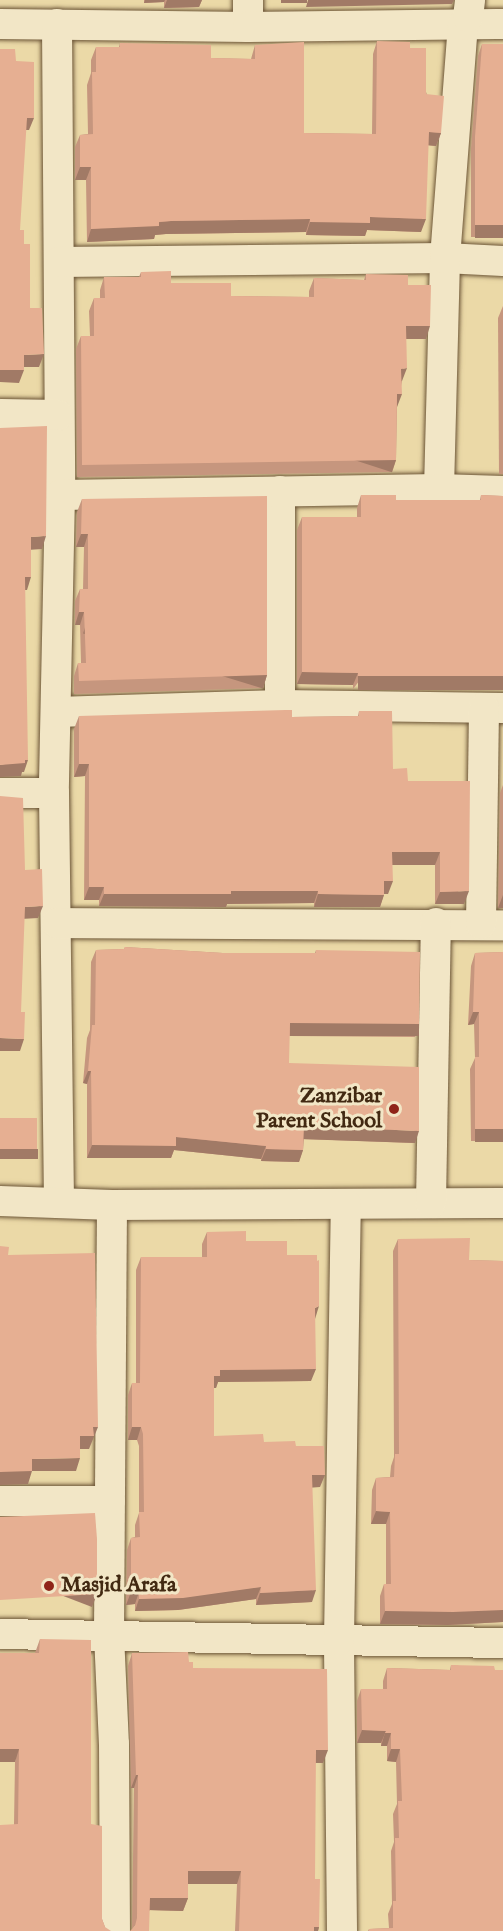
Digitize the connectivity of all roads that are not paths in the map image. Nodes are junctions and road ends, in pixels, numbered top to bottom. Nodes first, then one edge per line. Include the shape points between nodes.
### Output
1 (467, 12) edge
2 (248, 14) edge
3 (0, 24) edge
4 (57, 24) junction
5 (503, 24) edge
6 (445, 258) junction
7 (503, 261) edge
8 (59, 262) junction
9 (0, 414) edge
10 (58, 415) junction
11 (440, 489) junction
12 (280, 491) junction
13 (503, 492) edge
14 (60, 495) junction
15 (280, 705) junction
16 (493, 708) edge
17 (56, 712) junction
18 (0, 793) edge
19 (54, 793) junction
20 (57, 923) junction
21 (436, 923) junction
22 (492, 924) edge
23 (0, 1201) edge
24 (59, 1201) junction
25 (431, 1203) junction
26 (503, 1203) edge
27 (346, 1204) junction
28 (112, 1205) junction
29 (0, 1501) edge
30 (110, 1501) junction
31 (0, 1634) edge
32 (109, 1635) junction
33 (339, 1640) junction
34 (503, 1643) edge
35 (115, 1931) edge
36 (342, 1931) edge

1 - 2 street
1 - 5 street
1 - 6 street
2 - 4 street
3 - 4 street
4 - 8 street
6 - 7 street
6 - 8 street
6 - 11 street
8 - 10 street
9 - 10 street
10 - 14 street
11 - 12 street
11 - 13 street
12 - 14 street
12 - 15 street
14 - 17 street
15 - 16 street
15 - 17 street
16 - 22 street
17 - 19 street
18 - 19 street
19 - 20 street
20 - 21 street
20 - 24 street
21 - 22 street
21 - 25 street
23 - 24 street
24 - 28 street
25 - 26 street
25 - 27 street
27 - 28 street
27 - 33 street
28 - 30 street
29 - 30 street
30 - 32 street
31 - 32 street
32 - 33 street
32 - 35 street
33 - 34 street
33 - 36 street

